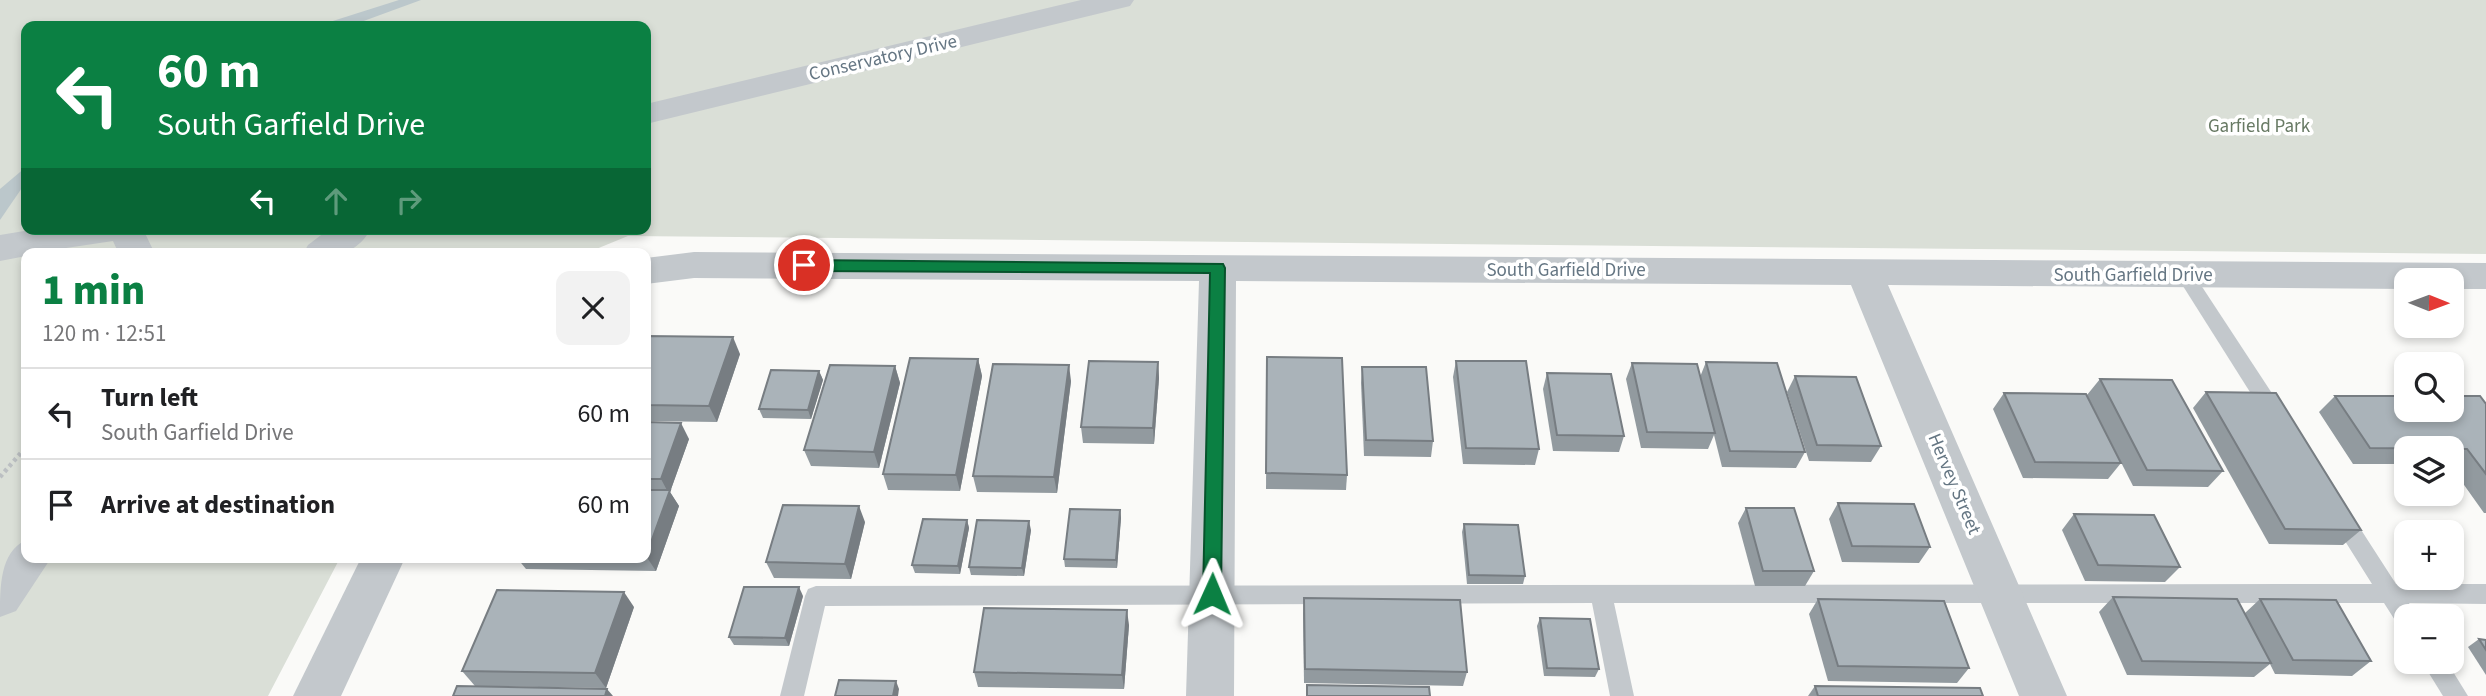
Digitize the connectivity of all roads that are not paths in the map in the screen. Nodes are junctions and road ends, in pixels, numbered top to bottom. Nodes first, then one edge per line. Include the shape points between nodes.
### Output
1 (1119, 0) edge
2 (651, 113) edge
3 (81, 235) edge
4 (345, 235) edge
5 (0, 248) edge
6 (329, 248) edge
7 (1218, 268) junction
8 (651, 270) edge
9 (1864, 273) junction
10 (2185, 275) junction
11 (2486, 276) edge
12 (2284, 428) edge
13 (2329, 499) edge
14 (25, 563) edge
15 (381, 563) edge
16 (1999, 592) junction
17 (1601, 593) junction
18 (2390, 593) junction
19 (1212, 594) junction
20 (2486, 594) edge
21 (0, 597) edge
22 (2397, 604) edge
23 (2442, 674) edge
24 (317, 696) edge
25 (792, 696) edge
26 (1210, 696) edge
27 (1622, 696) edge
28 (2043, 696) edge
29 (2456, 696) edge

1 - 2 street, Conservatory Drive
3 - 5 street
4 - 6 street
7 - 8 street, South Garfield Drive via 694,265
7 - 9 street, South Garfield Drive
7 - 19 street
9 - 10 street, South Garfield Drive
9 - 16 street, Hervey Street
10 - 11 street, South Garfield Drive
10 - 12 lane
13 - 18 lane
14 - 21 street
15 - 24 street
16 - 17 lane
16 - 18 lane
16 - 28 street, Hervey Street
17 - 19 lane
17 - 27 lane
18 - 20 lane
18 - 22 lane
19 - 25 lane via 816,596
19 - 26 street
23 - 29 lane

